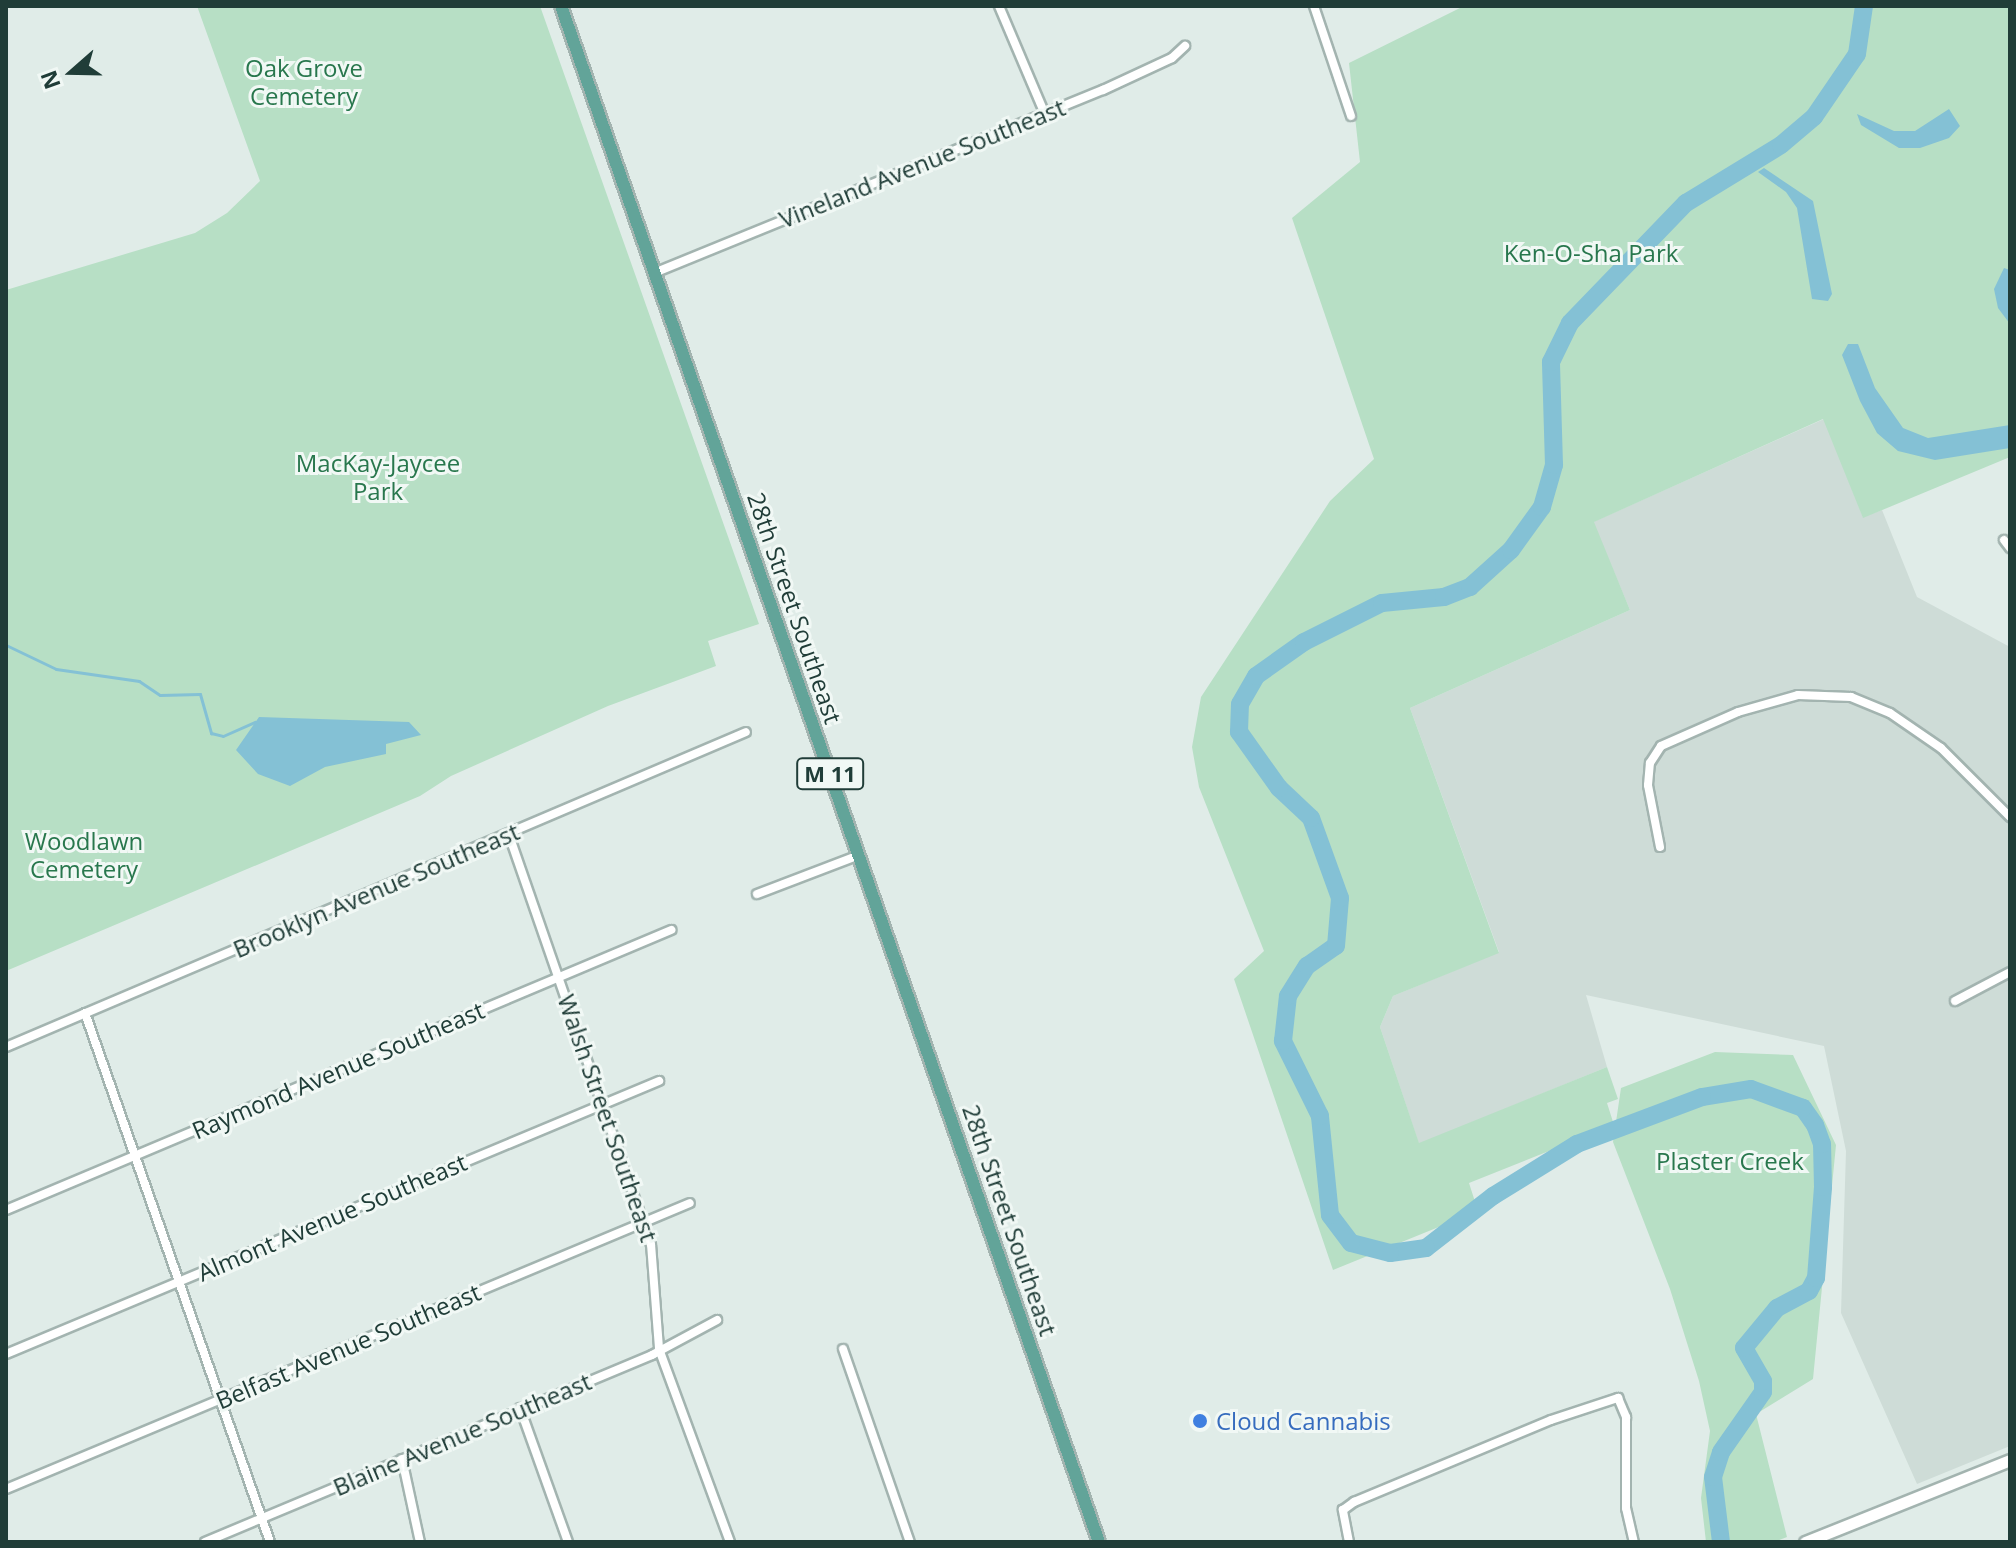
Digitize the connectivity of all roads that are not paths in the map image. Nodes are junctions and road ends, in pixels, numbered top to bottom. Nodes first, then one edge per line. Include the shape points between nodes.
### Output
1 (561, 6) edge
2 (999, 6) edge
3 (1314, 6) edge
4 (1185, 46) dead end
5 (1044, 112) junction
6 (1351, 116) dead end
7 (654, 273) junction
8 (746, 732) dead end
9 (2010, 817) edge
10 (509, 835) junction
11 (1660, 847) dead end
12 (859, 855) junction
13 (757, 894) dead end
14 (671, 930) dead end
15 (2010, 972) edge
16 (560, 977) junction
17 (1955, 1001) dead end
18 (85, 1013) junction
19 (6, 1047) edge
20 (659, 1081) dead end
21 (602, 1104) junction
22 (137, 1154) junction
23 (690, 1203) dead end
24 (6, 1210) edge
25 (644, 1222) junction
26 (180, 1281) junction
27 (717, 1320) dead end
28 (659, 1349) junction
29 (843, 1349) dead end
30 (6, 1354) edge
31 (221, 1399) junction
32 (520, 1408) junction
33 (402, 1459) junction
34 (2010, 1460) edge
35 (6, 1489) edge
36 (262, 1518) junction
37 (205, 1542) edge
38 (270, 1542) edge
39 (420, 1542) edge
40 (568, 1542) edge
41 (730, 1542) edge
42 (910, 1542) edge
43 (1099, 1542) edge
44 (1349, 1542) edge
45 (1634, 1542) edge
46 (1805, 1542) edge

1 - 7 main road, 28th Street Southeast / M 11
2 - 5 street
3 - 6 street
4 - 5 street, Vineland Avenue Southeast via 1172,58
5 - 7 street, Vineland Avenue Southeast
7 - 12 main road, 28th Street Southeast / M 11
8 - 10 street, Brooklyn Avenue Southeast
9 - 11 street via 1941,748 1890,713 1851,697 1798,695 1738,712 1661,746 1650,763 1648,785
10 - 16 street, Walsh Street Southeast
10 - 18 street, Brooklyn Avenue Southeast
12 - 13 street
12 - 43 main road, 28th Street Southeast / M 11
14 - 16 street, Raymond Avenue Southeast
15 - 17 street
16 - 21 street, Walsh Street Southeast
16 - 22 street, Raymond Avenue Southeast
18 - 19 street, Brooklyn Avenue Southeast
18 - 22 street
20 - 21 street, Almont Avenue Southeast
21 - 25 street, Walsh Street Southeast
21 - 26 street, Almont Avenue Southeast
22 - 24 street, Raymond Avenue Southeast
22 - 26 street
23 - 25 street, Belfast Avenue Southeast
25 - 28 street, Walsh Street Southeast via 655,1262
25 - 31 street, Belfast Avenue Southeast
26 - 30 street, Almont Avenue Southeast
26 - 31 street
27 - 28 street, Blaine Avenue Southeast
28 - 32 street, Blaine Avenue Southeast
28 - 41 street, Walsh Street Southeast
29 - 42 street
31 - 35 street, Belfast Avenue Southeast
31 - 36 street
32 - 33 street, Blaine Avenue Southeast
32 - 40 street
33 - 36 street, Blaine Avenue Southeast
33 - 39 street
34 - 46 main road
36 - 37 street, Blaine Avenue Southeast
36 - 38 street
44 - 45 street via 1343,1510 1551,1420 1618,1398 1624,1406 1626,1508

